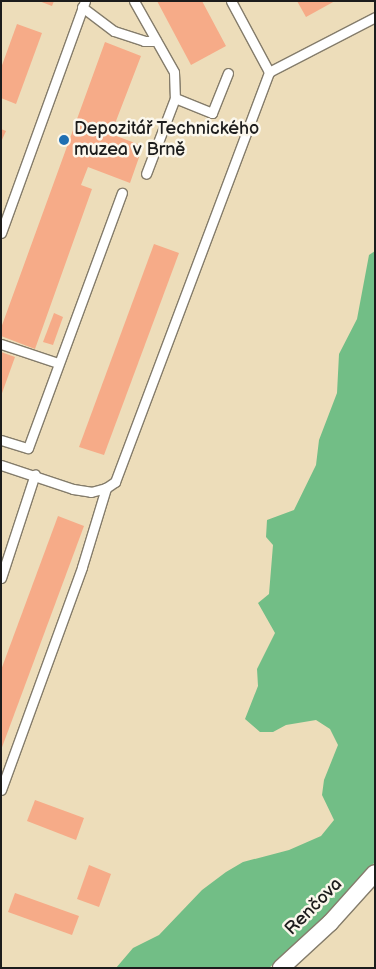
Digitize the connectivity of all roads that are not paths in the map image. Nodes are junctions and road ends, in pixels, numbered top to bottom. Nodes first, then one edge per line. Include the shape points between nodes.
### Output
1 (134, 1) edge
2 (231, 1) edge
3 (84, 4) edge
4 (375, 17) edge
5 (156, 41) junction
6 (269, 72) junction
7 (228, 73) dead end
8 (175, 98) junction
9 (146, 174) dead end
10 (122, 193) dead end
11 (1, 234) edge
12 (1, 344) edge
13 (58, 363) junction
14 (1, 440) edge
15 (1, 465) edge
16 (35, 474) junction
17 (106, 488) junction
18 (1, 578) edge
19 (1, 790) edge
20 (375, 873) edge
21 (281, 968) edge

1 - 5 lane
2 - 6 lane
3 - 5 lane via 114,31 144,41
3 - 11 lane
4 - 6 lane
5 - 8 lane via 174,72
6 - 17 lane via 115,482
7 - 8 lane via 212,112
8 - 9 lane
10 - 13 lane
12 - 13 lane
13 - 14 lane via 28,448
15 - 16 lane
16 - 17 lane via 73,489 91,492
16 - 18 lane
17 - 19 lane via 82,568
20 - 21 street, Renčova via 330,923

